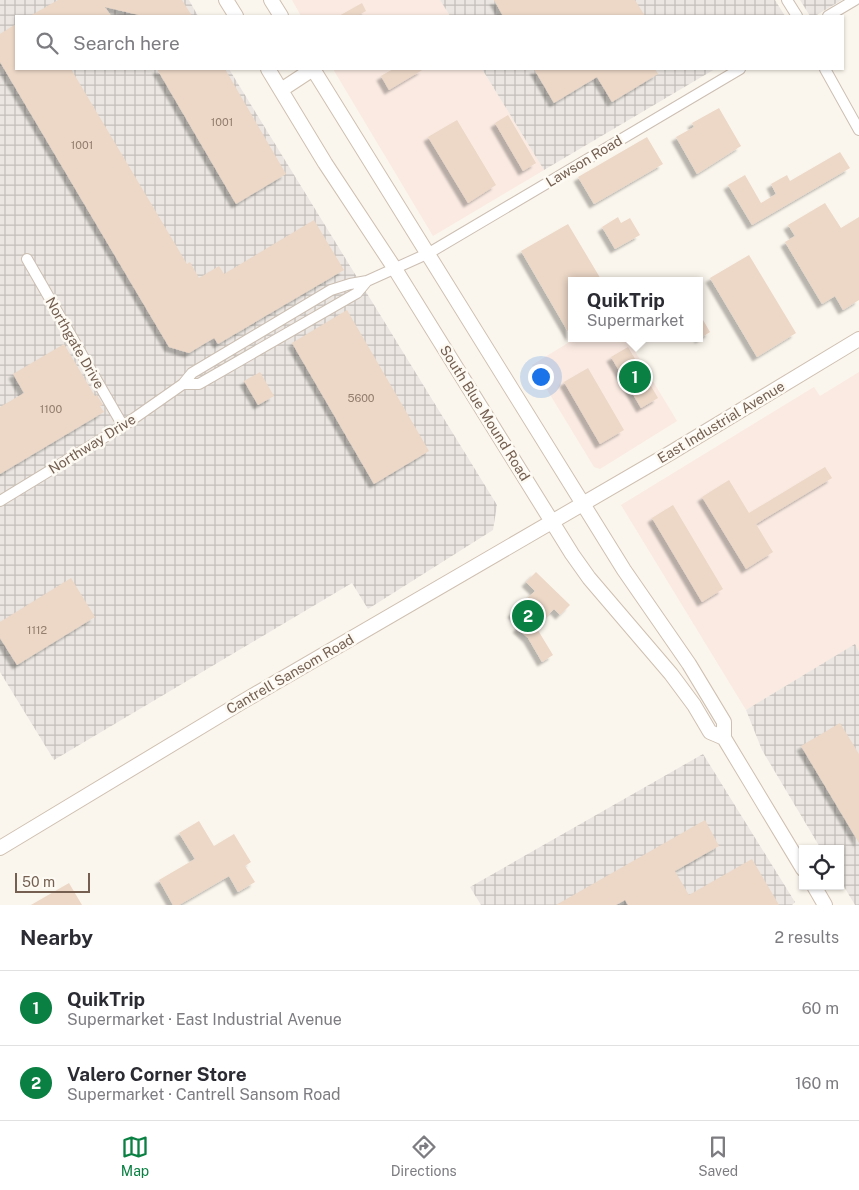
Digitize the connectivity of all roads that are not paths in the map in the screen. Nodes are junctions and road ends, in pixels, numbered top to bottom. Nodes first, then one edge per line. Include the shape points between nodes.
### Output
1 (226, 0) edge
2 (271, 0) edge
3 (788, 0) edge
4 (855, 0) edge
5 (235, 15) edge
6 (280, 15) edge
7 (796, 15) edge
8 (830, 15) edge
9 (269, 70) edge
10 (311, 70) edge
11 (314, 70) edge
12 (738, 70) edge
13 (826, 70) edge
14 (281, 90) junction
15 (859, 130) edge
16 (429, 253) junction
17 (27, 259) dead end
18 (395, 269) junction
19 (367, 281) junction
20 (859, 339) edge
21 (183, 384) junction
22 (123, 426) junction
23 (0, 501) edge
24 (582, 503) junction
25 (552, 521) junction
26 (724, 738) junction
27 (0, 848) edge
28 (799, 863) edge
29 (816, 890) edge
30 (825, 905) edge

1 - 5 main road
2 - 6 main road
3 - 7 street
4 - 8 street
9 - 14 main road, South Blue Mound Road
10 - 14 main road
11 - 16 main road, South Blue Mound Road
12 - 16 street, Lawson Road
13 - 15 street
14 - 18 main road, South Blue Mound Road
16 - 18 street, Northway Drive
16 - 24 main road, South Blue Mound Road
17 - 22 street, Northgate Drive
18 - 19 street, Northway Drive
18 - 25 main road, South Blue Mound Road
19 - 21 street, Northway Drive via 331,290 192,372
19 - 21 street, Northway Drive via 357,293 200,384
20 - 24 main road, East Industrial Avenue
21 - 22 street, Northway Drive
22 - 23 street, Northway Drive
24 - 25 main road, Cantrell Sansom Road
24 - 26 main road, South Blue Mound Road via 689,664 724,722
25 - 26 main road, South Blue Mound Road via 580,566 671,674 710,732
25 - 27 main road, Cantrell Sansom Road
26 - 28 main road, South Blue Mound Road
29 - 30 main road

